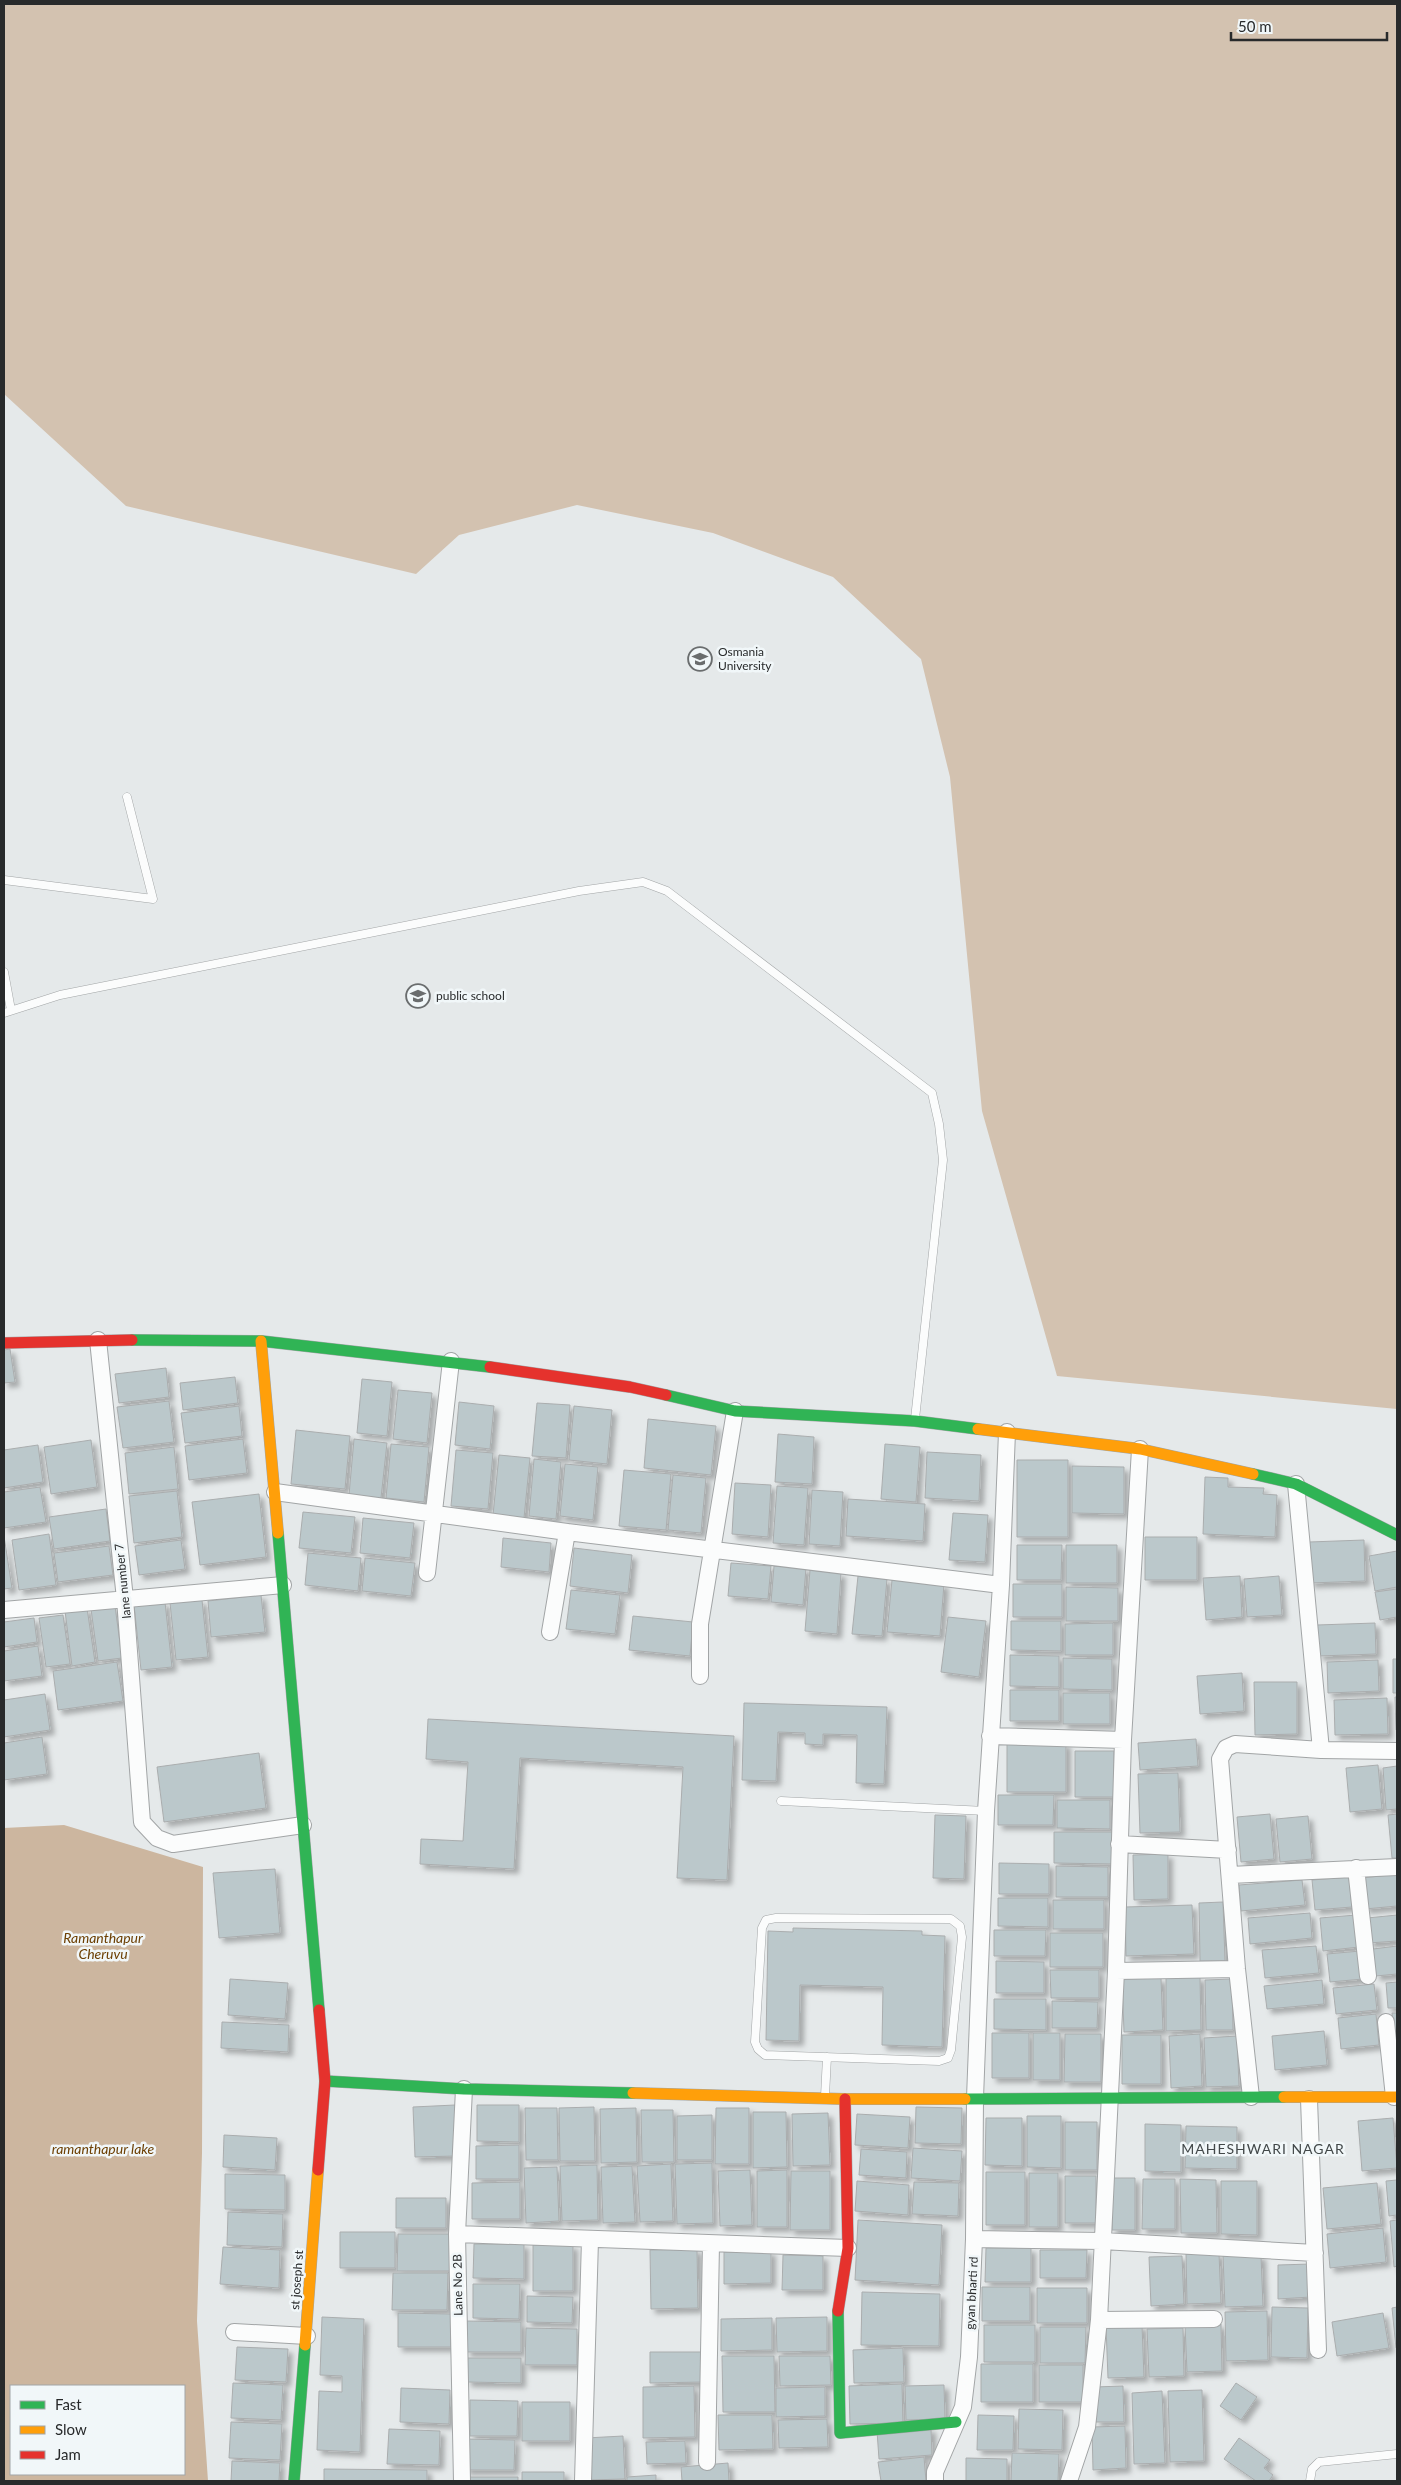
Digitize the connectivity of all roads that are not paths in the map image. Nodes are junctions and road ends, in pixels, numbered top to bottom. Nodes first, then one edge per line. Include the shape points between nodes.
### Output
1 (127, 796) dead end
2 (4, 880) edge
3 (4, 972) edge
4 (7, 1012) edge
5 (98, 1340) junction
6 (260, 1341) junction
7 (4, 1343) edge
8 (451, 1361) junction
9 (735, 1411) junction
10 (915, 1421) junction
11 (1007, 1432) junction
12 (1140, 1449) junction
13 (1296, 1484) junction
14 (275, 1492) junction
15 (435, 1513) junction
16 (567, 1532) junction
17 (1397, 1535) edge
18 (714, 1550) junction
19 (426, 1573) dead end
20 (283, 1585) junction
21 (1001, 1585) junction
22 (125, 1599) junction
23 (4, 1610) edge
24 (550, 1632) dead end
25 (700, 1676) dead end
26 (990, 1736) junction
27 (1123, 1740) junction
28 (1321, 1750) junction
29 (1397, 1751) edge
30 (781, 1801) dead end
31 (986, 1811) junction
32 (303, 1825) junction
33 (1119, 1844) junction
34 (1228, 1850) junction
35 (1397, 1866) edge
36 (1356, 1868) junction
37 (1230, 1875) junction
38 (1237, 1969) junction
39 (1116, 1971) junction
40 (1368, 1976) dead end
41 (1386, 2022) dead end
42 (827, 2057) junction
43 (325, 2082) junction
44 (464, 2090) junction
45 (1251, 2097) junction
46 (1396, 2097) edge
47 (824, 2098) junction
48 (975, 2098) junction
49 (845, 2099) junction
50 (1108, 2099) junction
51 (1309, 2099) junction
52 (457, 2234) junction
53 (974, 2239) junction
54 (590, 2240) junction
55 (1102, 2241) junction
56 (711, 2244) junction
57 (848, 2248) junction
58 (1315, 2253) junction
59 (1214, 2318) dead end
60 (1099, 2320) junction
61 (234, 2332) dead end
62 (307, 2336) junction
63 (1318, 2350) dead end
64 (956, 2422) junction
65 (1397, 2454) edge
66 (707, 2462) dead end
67 (294, 2481) edge
68 (462, 2481) edge
69 (584, 2481) edge
70 (935, 2481) edge
71 (1069, 2481) edge
72 (1310, 2481) edge

1 - 2 lane via 153,899
3 - 4 lane
4 - 10 lane via 60,996 579,891 643,882 667,891 932,1093 939,1124 942,1175
5 - 6 street
5 - 7 street
5 - 22 street, lane number 7
6 - 8 street
6 - 14 street, st joseph st
8 - 9 street via 630,1387
8 - 15 street
9 - 10 street
9 - 18 street
10 - 11 street
11 - 12 street
11 - 21 street, gyan bharti rd
12 - 13 street
12 - 27 street
13 - 17 street
13 - 28 street
14 - 15 street
14 - 20 street, st joseph st
15 - 16 street
15 - 19 street
16 - 18 street
16 - 24 street
18 - 21 street
18 - 25 street via 700,1624
20 - 22 street
20 - 32 street, st joseph st
21 - 26 street, gyan bharti rd
22 - 23 street
22 - 32 street, lane number 7 via 142,1822 157,1838 173,1844
26 - 27 street
26 - 31 street, gyan bharti rd
27 - 33 street
28 - 29 street
28 - 34 street via 1235,1744 1226,1748 1220,1759
30 - 31 lane
31 - 48 street, gyan bharti rd
32 - 43 street, st joseph st
33 - 34 street
33 - 39 street
34 - 37 street
35 - 36 street
36 - 37 street
36 - 40 street
37 - 38 street
38 - 39 street
38 - 45 street
39 - 50 street
41 - 46 street
42 - 42 lane via 939,2061 948,2058 952,2050 962,1937 960,1926 951,1919 766,1920 762,1928 755,2042 758,2049 766,2054
42 - 47 lane
43 - 44 street
43 - 62 street, st joseph st
44 - 47 street
44 - 52 street, Lane No 2B
45 - 50 street
45 - 51 street
46 - 51 street
47 - 49 street
48 - 49 street
48 - 50 street
48 - 53 street, gyan bharti rd
49 - 57 street
50 - 55 street
51 - 58 street
52 - 54 street
52 - 68 street, Lane No 2B
53 - 55 street
53 - 64 street, gyan bharti rd via 969,2357 963,2407
54 - 56 street
54 - 69 street
55 - 58 street
55 - 60 street
56 - 57 street
56 - 66 street
57 - 64 street via 837,2321 840,2433
58 - 63 street
59 - 60 street
60 - 71 street via 1087,2427
61 - 62 street
62 - 67 street, st joseph st
64 - 70 street, gyan bharti rd via 935,2472
65 - 72 lane via 1319,2462 1312,2469

